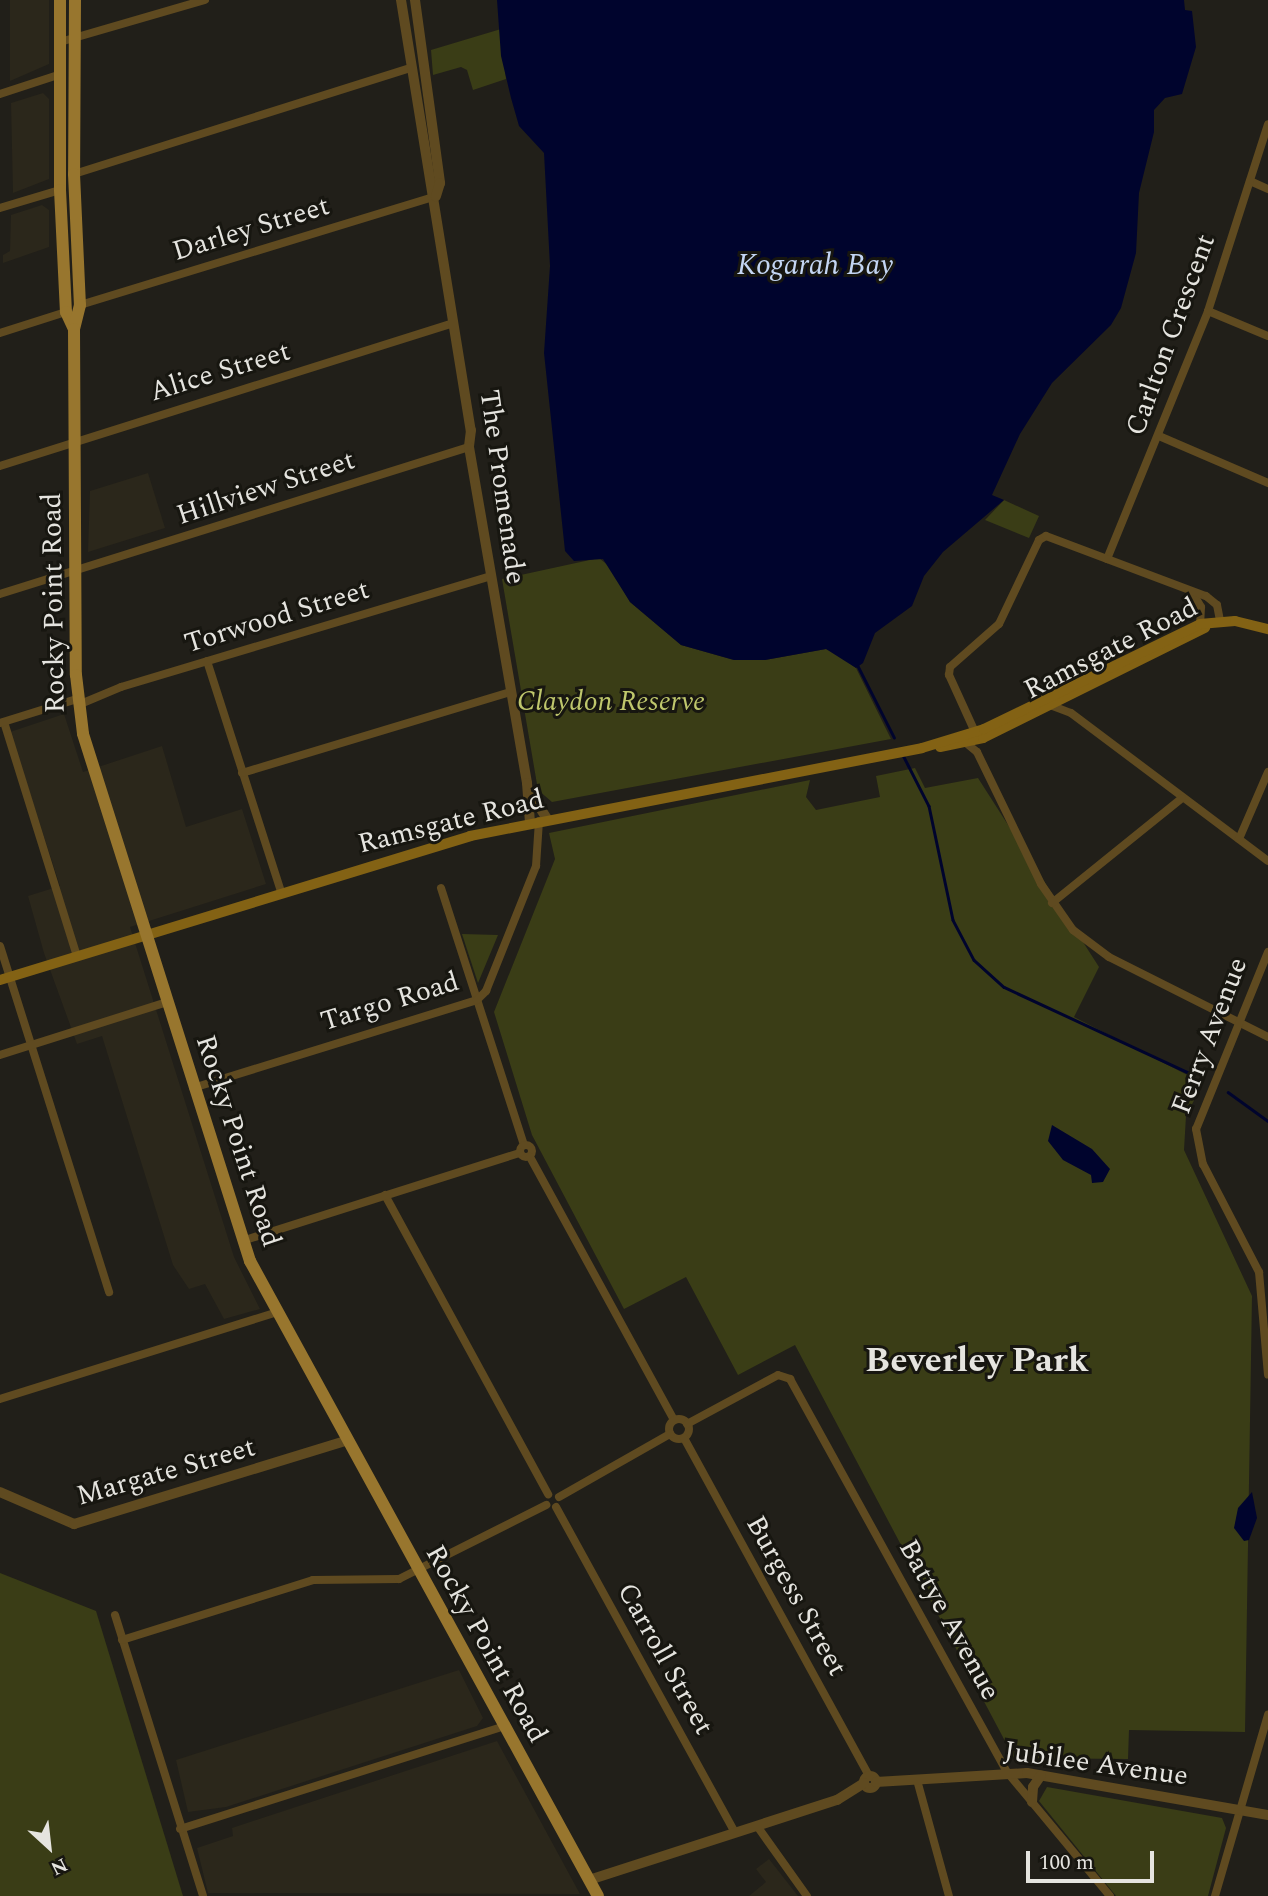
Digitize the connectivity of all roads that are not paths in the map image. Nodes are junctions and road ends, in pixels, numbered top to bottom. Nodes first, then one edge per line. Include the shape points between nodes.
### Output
1 (60, 0) edge
2 (75, 0) edge
3 (205, 0) edge
4 (401, 0) edge
5 (415, 0) edge
6 (75, 40) junction
7 (60, 42) junction
8 (411, 68) junction
9 (58, 75) junction
10 (0, 94) edge
11 (1268, 124) edge
12 (74, 174) junction
13 (1250, 181) junction
14 (1268, 189) edge
15 (60, 190) junction
16 (436, 196) junction
17 (0, 208) edge
18 (80, 305) junction
19 (1208, 311) junction
20 (66, 313) junction
21 (454, 323) junction
22 (74, 329) junction
23 (0, 333) edge
24 (1268, 336) edge
25 (1158, 436) junction
26 (76, 441) junction
27 (468, 447) junction
28 (0, 466) edge
29 (1268, 483) edge
30 (1107, 559) junction
31 (76, 570) junction
32 (491, 576) junction
33 (0, 594) edge
34 (1194, 595) junction
35 (1220, 621) junction
36 (1200, 624) junction
37 (1268, 629) edge
38 (207, 661) junction
39 (511, 692) junction
40 (1070, 695) junction
41 (77, 702) junction
42 (1050, 705) junction
43 (1072, 713) junction
44 (2, 723) edge
45 (979, 735) junction
46 (966, 743) junction
47 (922, 748) junction
48 (977, 752) junction
49 (1268, 772) edge
50 (242, 773) junction
51 (527, 783) junction
52 (1181, 798) junction
53 (535, 822) junction
54 (1239, 839) junction
55 (535, 841) junction
56 (1268, 860) edge
57 (441, 888) dead end
58 (281, 892) junction
59 (1052, 903) junction
60 (145, 934) junction
61 (0, 946) edge
62 (1268, 952) edge
63 (77, 956) junction
64 (5, 979) edge
65 (477, 1000) junction
66 (167, 1002) junction
67 (1238, 1020) junction
68 (1268, 1037) edge
69 (31, 1045) junction
70 (0, 1055) edge
71 (193, 1088) junction
72 (522, 1149) junction
73 (385, 1195) junction
74 (242, 1241) junction
75 (110, 1292) dead end
76 (1266, 1307) edge
77 (277, 1312) junction
78 (1268, 1374) edge
79 (0, 1399) edge
80 (674, 1420) junction
81 (687, 1424) junction
82 (670, 1434) junction
83 (684, 1438) junction
84 (348, 1440) junction
85 (0, 1492) edge
86 (548, 1494) junction
87 (559, 1497) junction
88 (545, 1505) junction
89 (556, 1507) junction
90 (418, 1572) junction
91 (115, 1615) dead end
92 (122, 1640) junction
93 (1268, 1715) edge
94 (504, 1726) junction
95 (1007, 1772) junction
96 (1041, 1775) junction
97 (870, 1780) junction
98 (917, 1780) junction
99 (1032, 1802) junction
100 (1240, 1807) junction
101 (1268, 1815) edge
102 (757, 1826) junction
103 (180, 1829) junction
104 (735, 1833) junction
105 (589, 1880) junction
106 (203, 1896) edge
107 (598, 1896) edge
108 (807, 1896) edge
109 (949, 1896) edge
110 (1110, 1896) edge
111 (1215, 1896) edge

1 - 7 main road, Rocky Point Road
2 - 6 main road, Rocky Point Road
3 - 6 street
4 - 8 street, The Promenade
5 - 16 street, The Promenade via 440,183
6 - 7 street
6 - 12 main road, Rocky Point Road
7 - 9 main road, Rocky Point Road
8 - 12 street
8 - 16 street, The Promenade via 429,181
9 - 10 street
9 - 15 main road, Rocky Point Road
11 - 13 street, Carlton Crescent
12 - 18 main road, Rocky Point Road
13 - 14 street
13 - 19 street, Carlton Crescent
15 - 17 street
15 - 20 main road, Rocky Point Road
16 - 18 street, Darley Street
16 - 21 street, The Promenade
18 - 22 main road, Rocky Point Road
19 - 24 street
19 - 25 street, Carlton Crescent
20 - 22 main road, Rocky Point Road
20 - 23 street
21 - 26 street, Alice Street
21 - 27 street, The Promenade via 471,430
22 - 26 main road, Rocky Point Road
25 - 29 street
25 - 30 street, Carlton Crescent
26 - 28 street, Alice Street
26 - 31 main road, Rocky Point Road
27 - 31 street, Hillview Street
27 - 32 street, The Promenade
30 - 34 street
30 - 45 street via 1053,536 1039,540 1004,617 950,667 948,675
31 - 33 street, Hillview Street
31 - 41 main road, Rocky Point Road
32 - 38 street, Torwood Street
32 - 39 street, The Promenade
34 - 35 street via 1206,596 1217,605
34 - 36 street via 1201,607
35 - 36 main road, Ramsgate Road
35 - 37 main road
35 - 40 main road, Ramsgate Road
36 - 45 main road, Ramsgate Road
38 - 41 street, Torwood Street
38 - 50 street
39 - 50 street
39 - 51 street, The Promenade
40 - 42 main road, Ramsgate Road
40 - 43 street
41 - 44 street, Torwood Street
41 - 60 main road, Rocky Point Road
42 - 43 street
42 - 45 main road, Ramsgate Road
43 - 52 street
44 - 63 street
45 - 46 main road, Ramsgate Road
45 - 47 main road, Ramsgate Road
45 - 48 street
46 - 47 main road, Ramsgate Road
46 - 48 street
47 - 53 main road, Ramsgate Road
48 - 59 street
49 - 54 street
50 - 58 street
51 - 53 street, The Promenade
51 - 53 street, The Promenade
52 - 54 street
52 - 59 street
53 - 55 street
53 - 55 street, Targo Road
53 - 58 main road, Ramsgate Road
54 - 56 street
55 - 65 street, Targo Road via 536,866 486,991
57 - 65 street
58 - 60 main road, Ramsgate Road
59 - 67 street via 1073,930 1109,957
60 - 63 main road, Ramsgate Road
60 - 66 main road, Rocky Point Road
61 - 64 street
62 - 67 street, Ferry Avenue
63 - 64 main road, Ramsgate Road
64 - 69 street
65 - 71 street, Targo Road
65 - 72 street
66 - 69 street
66 - 71 main road, Rocky Point Road
67 - 68 street
67 - 76 street, Ferry Avenue via 1199,1116 1196,1141 1203,1164 1255,1260
69 - 70 street
69 - 75 street
71 - 74 main road, Rocky Point Road
72 - 73 street
72 - 80 street
73 - 74 street
73 - 86 street
74 - 77 main road, Rocky Point Road
76 - 78 street, Ferry Avenue
77 - 79 street
77 - 84 main road, Rocky Point Road
80 - 81 street
80 - 82 street
81 - 83 street
81 - 95 street, Battye Avenue via 778,1375 787,1376
82 - 83 street
82 - 87 street
83 - 97 street, Burgess Street
84 - 85 street, Margate Street via 74,1524
84 - 90 main road, Rocky Point Road
86 - 87 street
86 - 88 street
87 - 89 street
88 - 89 street
88 - 90 street
89 - 104 street, Carroll Street
90 - 92 street via 399,1579 313,1580
90 - 94 main road, Rocky Point Road
91 - 92 street
92 - 103 street
93 - 100 street
94 - 103 street
94 - 105 main road, Rocky Point Road
95 - 96 street, Jubilee Avenue
95 - 98 street, Jubilee Avenue
95 - 99 street, Battye Avenue
96 - 99 street via 1033,1787
96 - 100 street, Jubilee Avenue
97 - 98 street, Jubilee Avenue
97 - 102 street, Jubilee Avenue via 844,1798
98 - 109 street via 942,1884
99 - 110 street, Battye Avenue
100 - 101 street, Jubilee Avenue
100 - 111 street
102 - 104 street, Jubilee Avenue
102 - 108 street
103 - 106 street
104 - 105 street, Jubilee Avenue
105 - 107 main road, Rocky Point Road

